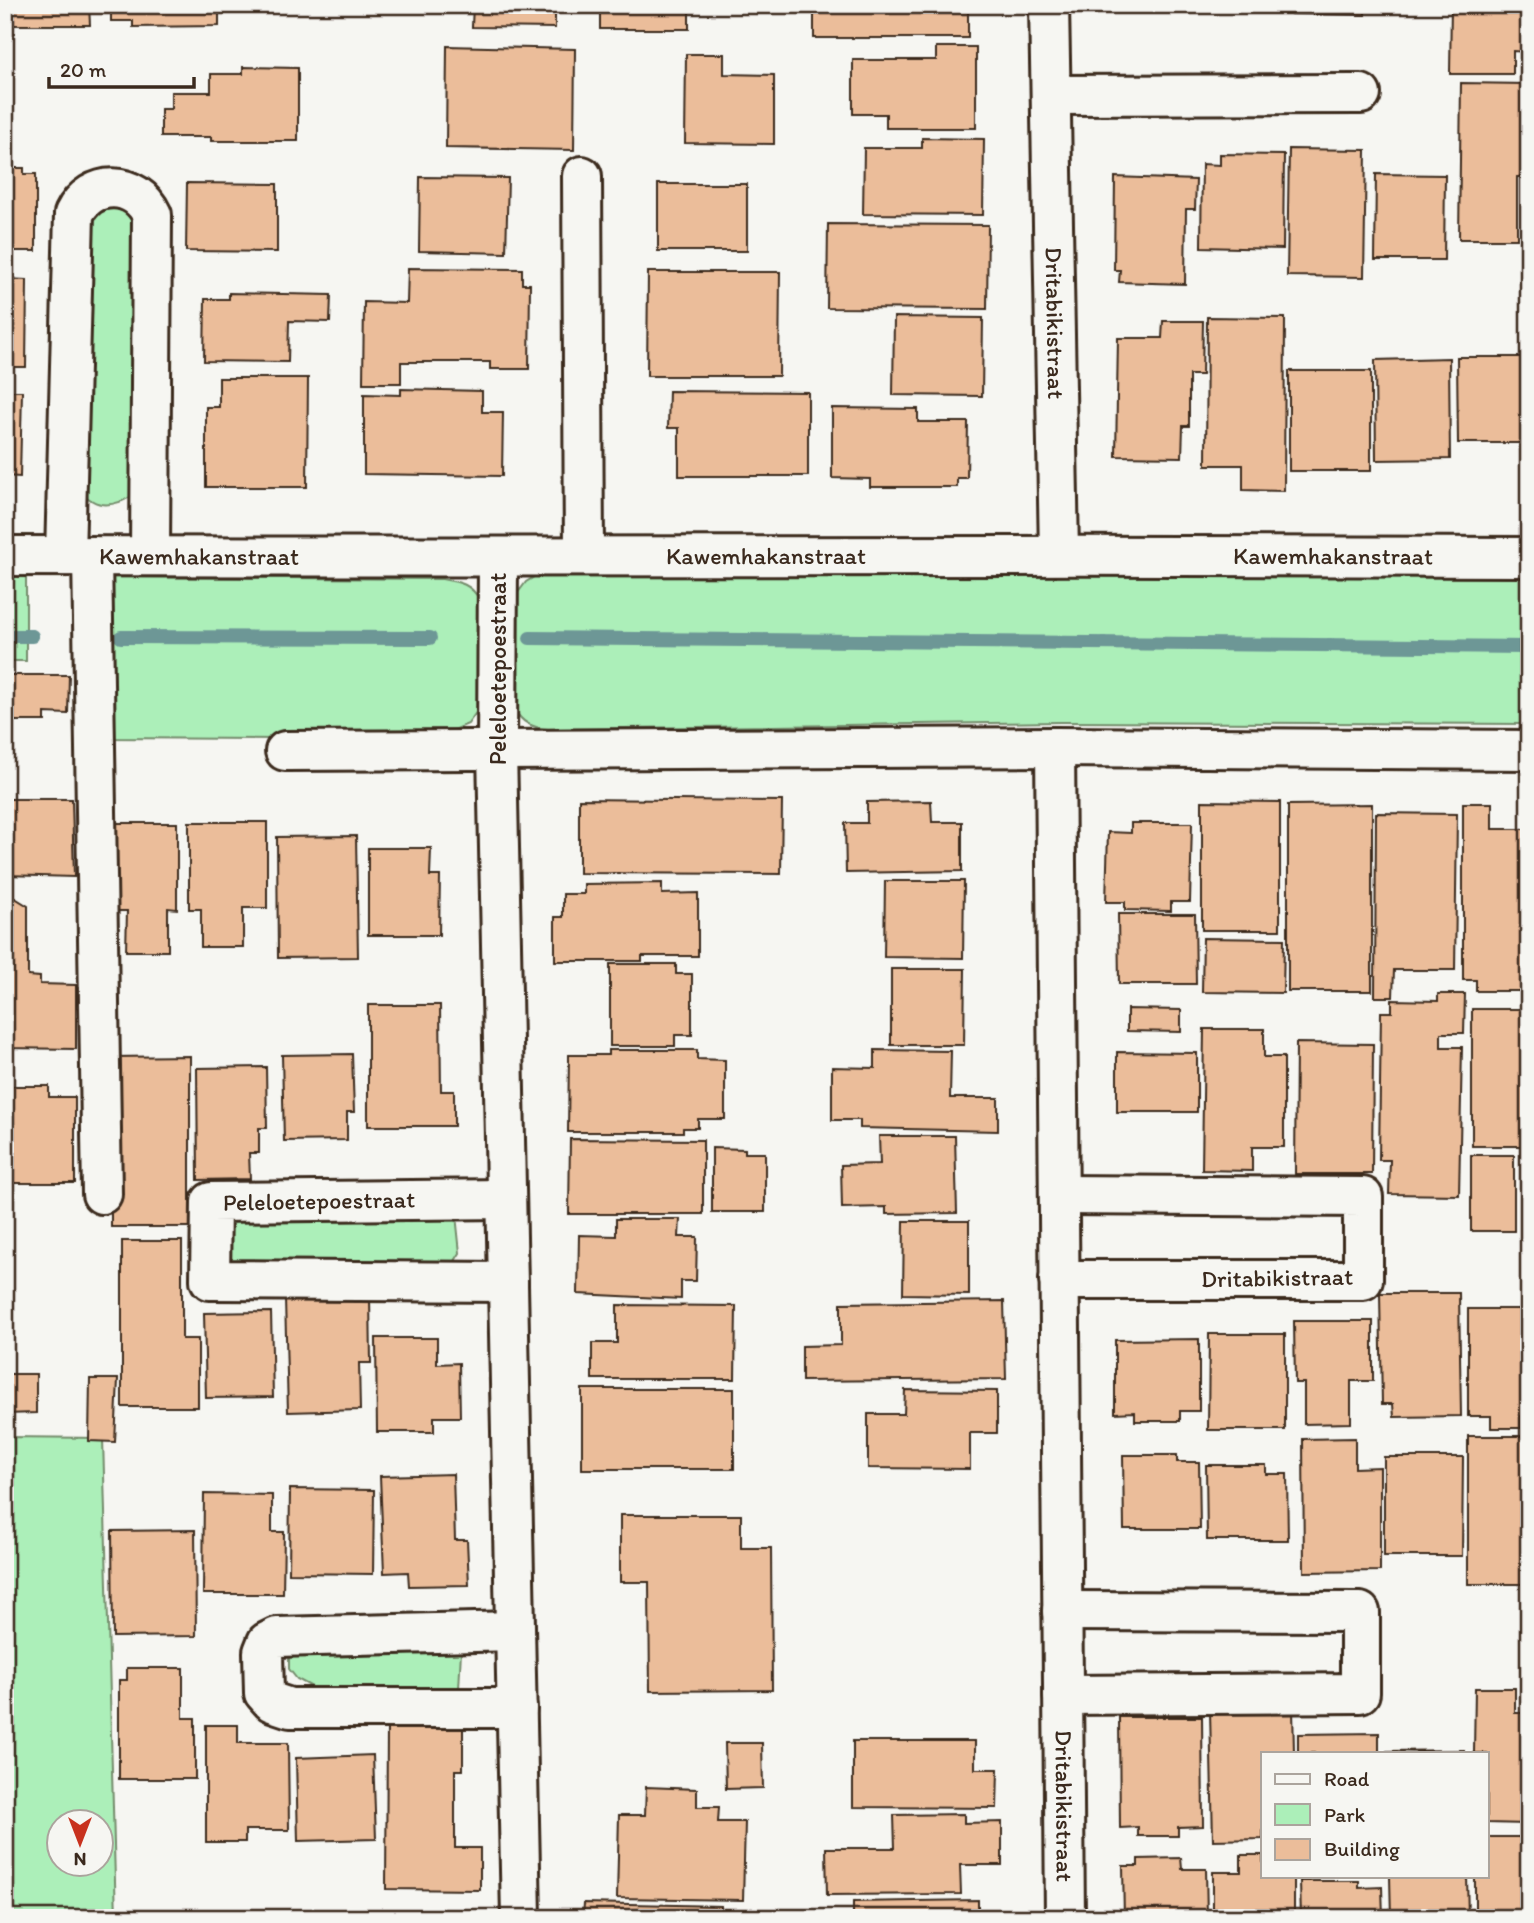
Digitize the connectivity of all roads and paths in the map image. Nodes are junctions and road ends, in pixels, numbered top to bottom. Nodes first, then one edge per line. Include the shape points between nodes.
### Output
1 (1049, 5) edge
2 (1051, 94) junction
3 (1361, 94) dead end
4 (582, 176) dead end
5 (1059, 554) junction
6 (5, 556) edge
7 (78, 556) junction
8 (150, 556) junction
9 (583, 556) junction
10 (1529, 557) edge
11 (498, 558) junction
12 (1055, 747) junction
13 (496, 750) junction
14 (1529, 750) edge
15 (285, 751) dead end
16 (102, 1194) dead end
17 (1059, 1195) junction
18 (506, 1199) junction
19 (1059, 1280) junction
20 (508, 1282) junction
21 (1062, 1611) junction
22 (515, 1631) junction
23 (1063, 1695) junction
24 (517, 1709) junction
25 (521, 1918) edge
26 (1065, 1918) edge

1 - 2 street, Dritabikistraat
2 - 3 street
2 - 5 street, Dritabikistraat
4 - 9 street
5 - 9 street, Kawemhakanstraat
5 - 10 street, Kawemhakanstraat
6 - 7 street, Kawemhakanstraat
7 - 8 street, Kawemhakanstraat
7 - 8 street via 74,214 80,201 94,190 132,190 152,215
7 - 16 street
8 - 11 street, Kawemhakanstraat
9 - 11 street, Kawemhakanstraat
11 - 13 street, Peleloetepoestraat
12 - 13 street
12 - 14 street
12 - 17 street, Dritabikistraat
13 - 15 street
13 - 18 street, Peleloetepoestraat
17 - 19 street, Dritabikistraat
17 - 19 street, Dritabikistraat via 1363,1197 1363,1280
18 - 20 street, Peleloetepoestraat
18 - 20 street, Peleloetepoestraat via 211,1202 211,1280
19 - 21 street, Dritabikistraat
20 - 22 street, Peleloetepoestraat
21 - 23 street, Dritabikistraat
21 - 23 street, Dritabikistraat via 1360,1612 1360,1693
22 - 24 street, Peleloetepoestraat
22 - 24 street via 277,1637 267,1642 263,1652 263,1679 264,1693 272,1702 290,1709
23 - 26 street, Dritabikistraat
24 - 25 street, Peleloetepoestraat

